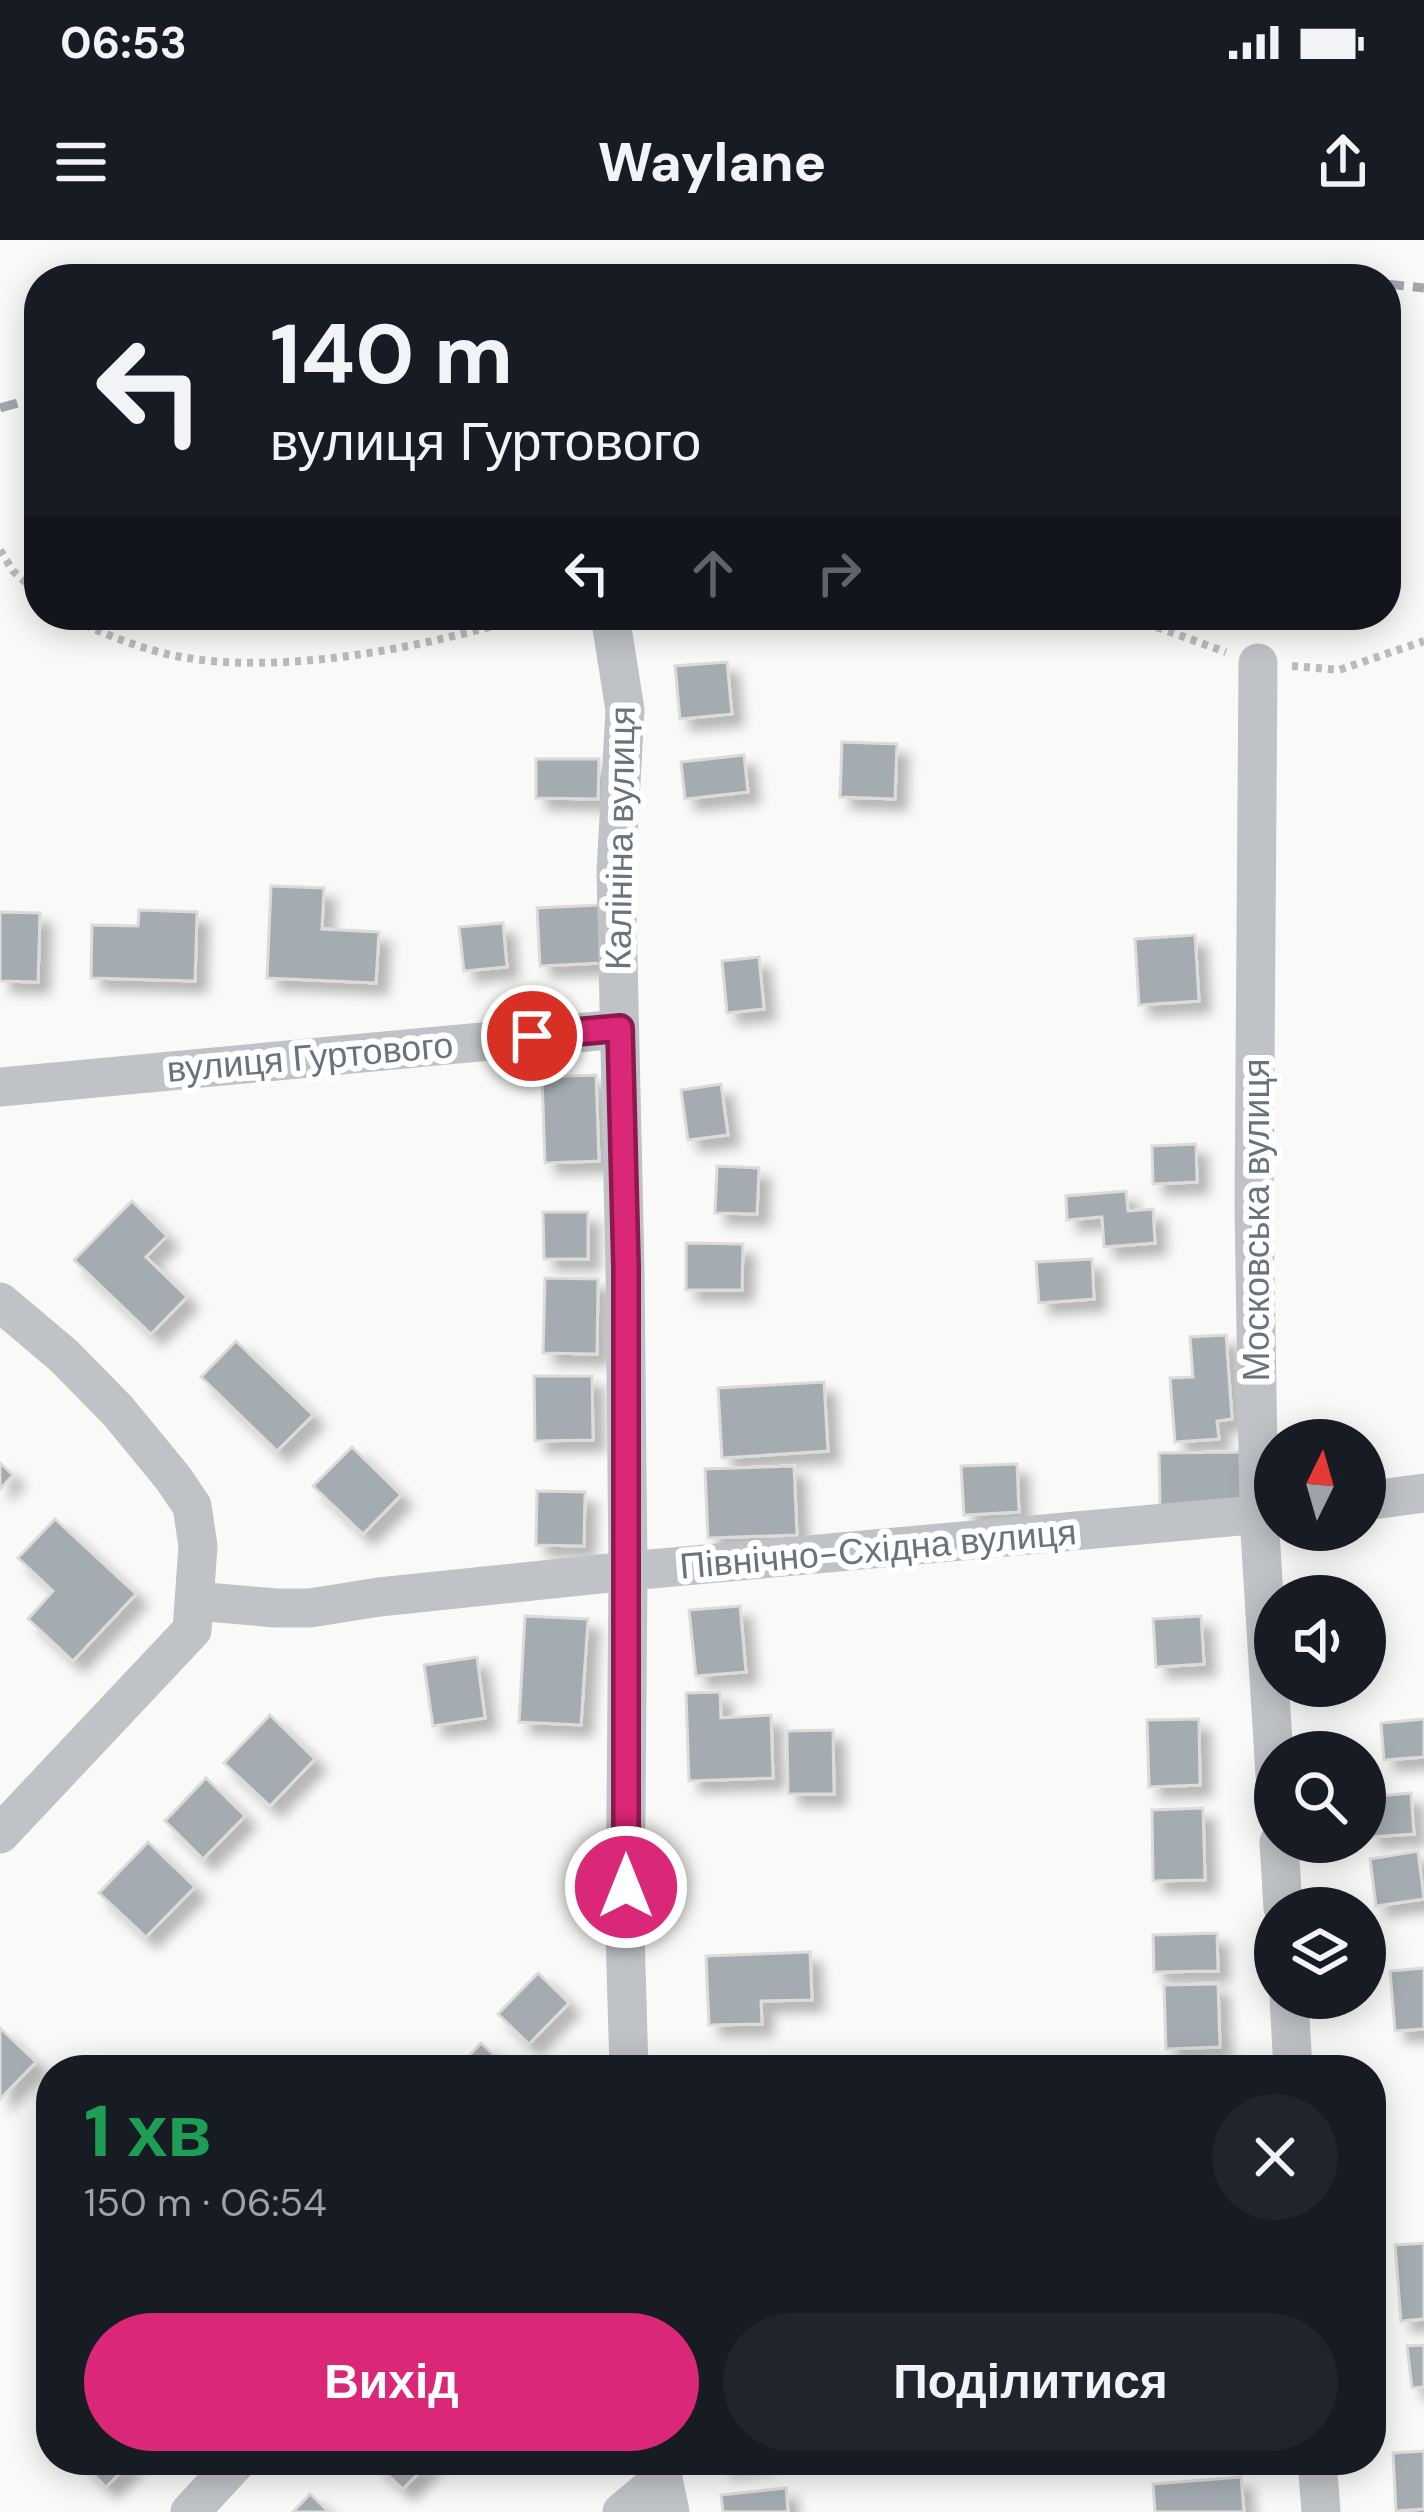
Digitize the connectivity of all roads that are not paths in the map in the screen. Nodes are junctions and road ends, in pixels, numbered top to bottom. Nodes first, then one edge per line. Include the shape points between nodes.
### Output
1 (612, 630) edge
2 (1258, 663) dead end
3 (620, 1028) junction
4 (0, 1087) edge
5 (0, 1302) edge
6 (1263, 1419) edge
7 (1424, 1493) edge
8 (1386, 1498) edge
9 (1254, 1515) edge
10 (1268, 1551) edge
11 (628, 1571) junction
12 (193, 1615) junction
13 (1274, 1731) edge
14 (0, 1834) edge
15 (1290, 2019) edge
16 (629, 2055) edge
17 (1292, 2055) edge
18 (224, 2475) edge
19 (1318, 2475) edge
20 (664, 2483) edge
21 (190, 2512) edge
22 (622, 2512) edge
23 (1321, 2512) edge

1 - 3 street, Калініна вулиця via 625,710 616,872
2 - 6 street, Московська вулиця via 1254,1205
3 - 4 street, вулиця Гуртового
3 - 11 street, Калініна вулиця
5 - 12 street via 118,1411 192,1506
7 - 8 street
9 - 11 street, Північно-Східна вулиця
10 - 13 street, Московська вулиця
11 - 12 street, Північно-Східна вулиця
11 - 16 street, Калініна вулиця
12 - 14 street
15 - 17 street
18 - 21 street
19 - 23 street
20 - 22 street

